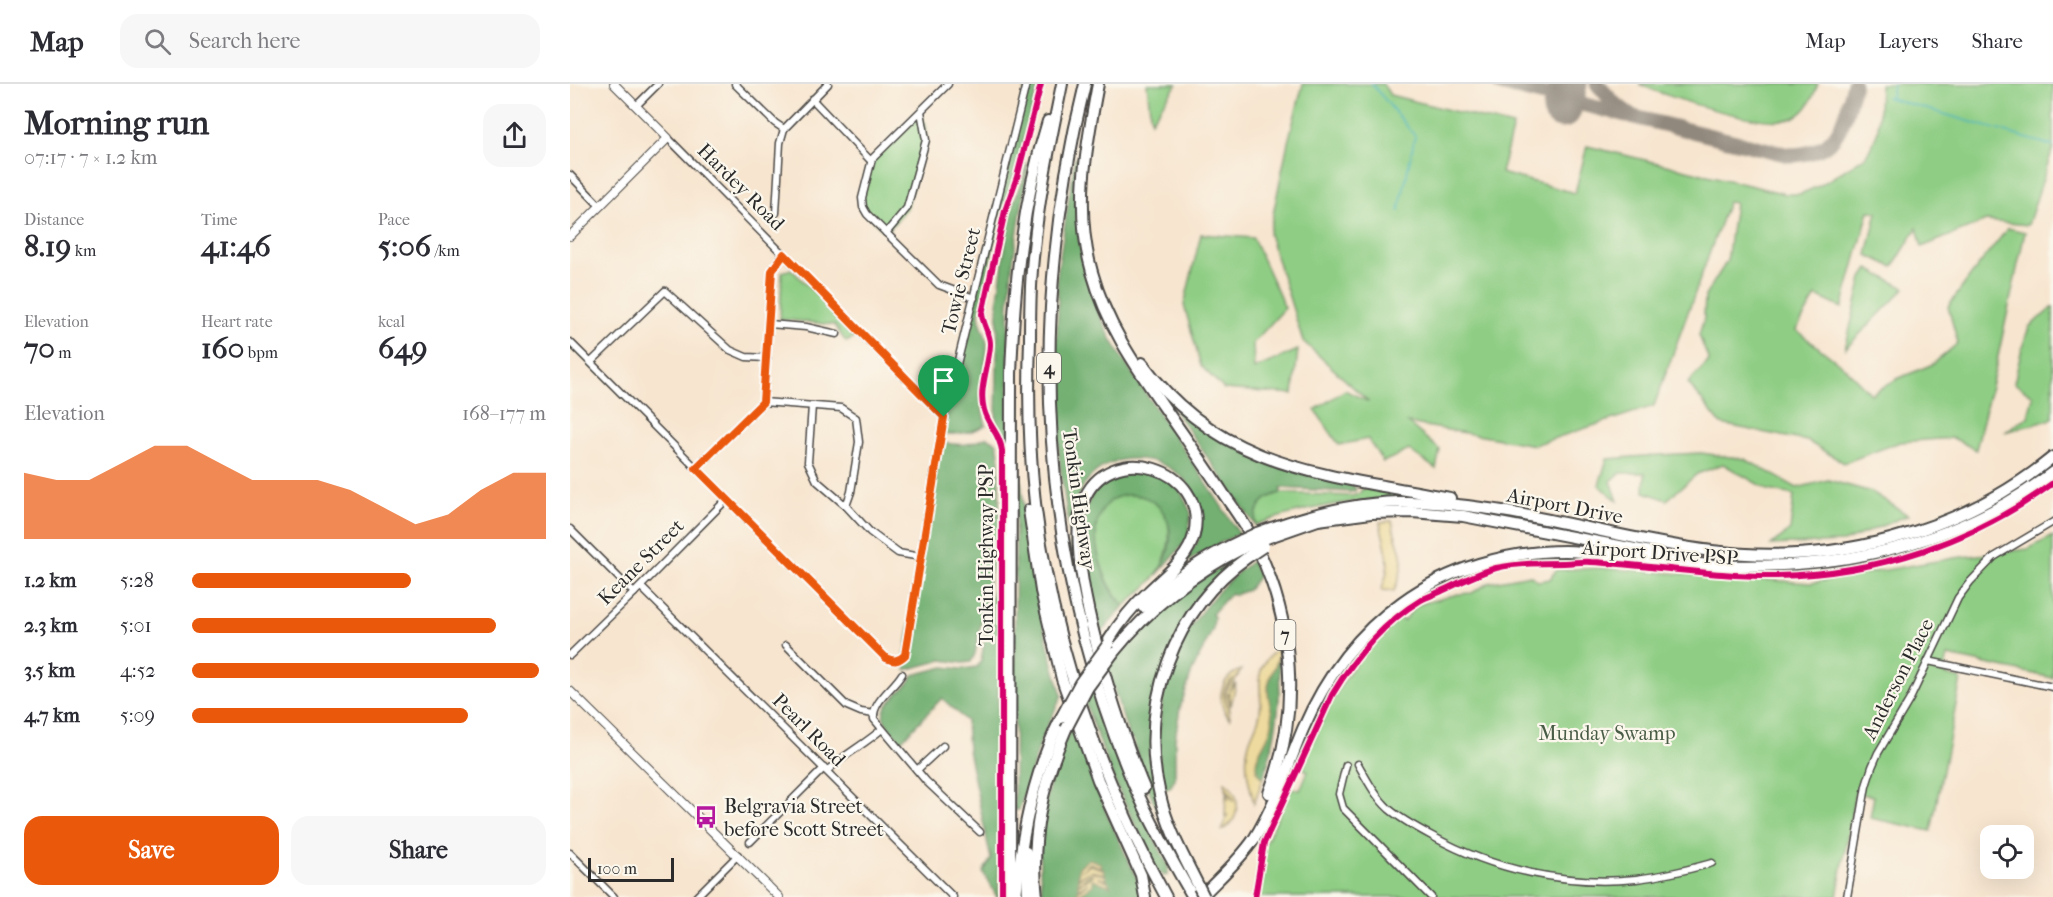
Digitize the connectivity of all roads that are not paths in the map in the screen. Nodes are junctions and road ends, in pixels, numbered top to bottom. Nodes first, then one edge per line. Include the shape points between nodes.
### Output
1 (614, 84) edge
2 (658, 84) edge
3 (735, 84) edge
4 (828, 84) edge
5 (948, 84) edge
6 (1026, 84) edge
7 (1062, 84) edge
8 (1084, 84) edge
9 (1098, 84) edge
10 (812, 99) junction
11 (636, 106) junction
12 (921, 111) junction
13 (784, 129) junction
14 (668, 138) junction
15 (871, 161) junction
16 (570, 175) edge
17 (600, 206) junction
18 (776, 213) dead end
19 (886, 233) junction
20 (570, 236) edge
21 (1033, 253) junction
22 (784, 254) junction
23 (974, 298) junction
24 (1102, 304) junction
25 (769, 324) junction
26 (837, 334) dead end
27 (570, 342) edge
28 (767, 358) junction
29 (591, 362) junction
30 (763, 402) junction
31 (812, 406) junction
32 (944, 417) junction
33 (2053, 457) edge
34 (696, 468) junction
35 (2053, 472) edge
36 (727, 499) junction
37 (846, 506) junction
38 (1529, 517) junction
39 (2053, 522) edge
40 (570, 529) edge
41 (1261, 540) junction
42 (1245, 548) junction
43 (921, 557) junction
44 (1780, 565) junction
45 (641, 586) junction
46 (634, 594) junction
47 (786, 645) dead end
48 (1110, 645) junction
49 (570, 657) edge
50 (1928, 661) junction
51 (902, 674) dead end
52 (570, 686) edge
53 (2053, 687) edge
54 (570, 691) edge
55 (579, 698) junction
56 (874, 714) junction
57 (1064, 723) junction
58 (882, 729) junction
59 (943, 746) dead end
60 (1358, 764) dead end
61 (1346, 765) dead end
62 (825, 770) junction
63 (917, 771) junction
64 (1033, 792) junction
65 (980, 832) dead end
66 (750, 842) dead end
67 (570, 853) edge
68 (738, 855) junction
69 (1712, 863) dead end
70 (1222, 874) junction
71 (1182, 878) junction
72 (1198, 895) edge
73 (614, 897) edge
74 (696, 897) edge
75 (780, 897) edge
76 (953, 897) edge
77 (1010, 897) edge
78 (1016, 897) edge
79 (1028, 897) edge
80 (1037, 897) edge
81 (1145, 897) edge
82 (1166, 897) edge
83 (1431, 897) edge
84 (1847, 897) edge

1 - 11 street, Hardey Road
2 - 11 street
3 - 13 street
4 - 10 street
5 - 12 street
6 - 23 street, Towie Street
7 - 21 highway, Tonkin Highway / 4 via 1044,171
7 - 77 highway via 1031,184 1014,305
8 - 71 highway, Tonkin Highway / 4 via 1057,231 1049,325 1049,398 1058,510 1078,614 1097,684 1135,786
9 - 24 highway via 1082,196 1087,251
10 - 13 street
10 - 15 street
11 - 14 street, Hardey Road
12 - 15 street
12 - 19 street via 926,140 907,208
13 - 18 street
14 - 17 street
14 - 22 street, Hardey Road
15 - 19 street via 862,203
16 - 17 street
17 - 20 street
19 - 23 street via 939,285
21 - 81 highway via 1025,313 1023,410 1028,494 1041,591 1075,721 1141,875
21 - 82 highway, Tonkin Highway / 4 via 1030,437 1035,505 1049,584 1069,664 1098,753
22 - 25 street via 772,271
22 - 32 street, Hardey Road
23 - 32 street, Towie Street
24 - 38 highway via 1165,391 1208,428 1239,447 1298,469 1482,504
24 - 70 highway, 7 via 1124,347 1254,541 1283,621 1288,712 1277,770 1257,818
25 - 26 street
25 - 28 street
27 - 29 street
28 - 29 street via 746,357 730,350 665,291
28 - 30 street
29 - 34 street
30 - 31 street
30 - 34 street
31 - 37 street via 808,462 817,481
31 - 37 street via 841,408 856,418 859,442
32 - 43 street, Towie Street
33 - 38 highway, Airport Drive via 1998,495 1939,523 1872,544 1826,552 1780,555 1713,551
34 - 36 street
35 - 44 highway via 1978,518 1918,543 1850,559
36 - 43 street, Towie Street via 891,661 905,655
36 - 45 street, Keane Street
37 - 43 street via 870,532 898,553
38 - 41 highway, Airport Drive via 1448,504 1396,502 1314,514
39 - 50 street, Anderson Place via 2007,548 1980,571 1958,598
40 - 46 street
41 - 42 highway, Airport Drive, bridge
41 - 42 highway, bridge
41 - 44 highway via 1318,520 1392,512 1434,513 1701,560
42 - 48 highway, Airport Drive via 1211,556 1179,576 1152,598
42 - 72 highway via 1236,566 1183,628 1166,665 1156,709 1153,750 1160,795
44 - 70 highway via 1710,565 1553,551 1490,561 1434,583 1374,625 1334,670 1313,706 1254,838
45 - 46 street, Keane Street
45 - 62 street, Pearl Road
46 - 49 street, Keane Street
47 - 56 street via 847,706
48 - 57 highway, bridge
48 - 57 highway, Airport Drive, bridge via 1080,683
48 - 71 highway via 1123,618 1179,562 1194,535 1194,512 1186,492 1169,474 1148,466 1114,470 1089,490 1080,514 1079,547 1083,583 1108,681 1142,784
50 - 53 street
50 - 84 street, Anderson Place via 1869,777
51 - 56 street
52 - 55 street
54 - 55 street
55 - 68 street
56 - 58 street
57 - 64 highway via 1043,762
57 - 80 highway via 1039,811
58 - 62 street
58 - 63 street
59 - 63 street
60 - 69 street via 1377,796 1397,815 1441,841 1499,865 1563,878 1613,880
61 - 83 street via 1339,794 1342,808
62 - 66 street
62 - 76 street, Pearl Road
63 - 65 street
64 - 78 highway via 1022,835
64 - 79 highway via 1026,848
67 - 73 street
68 - 74 street
68 - 75 street
70 - 72 highway, 7
71 - 72 highway, Tonkin Highway / 4

